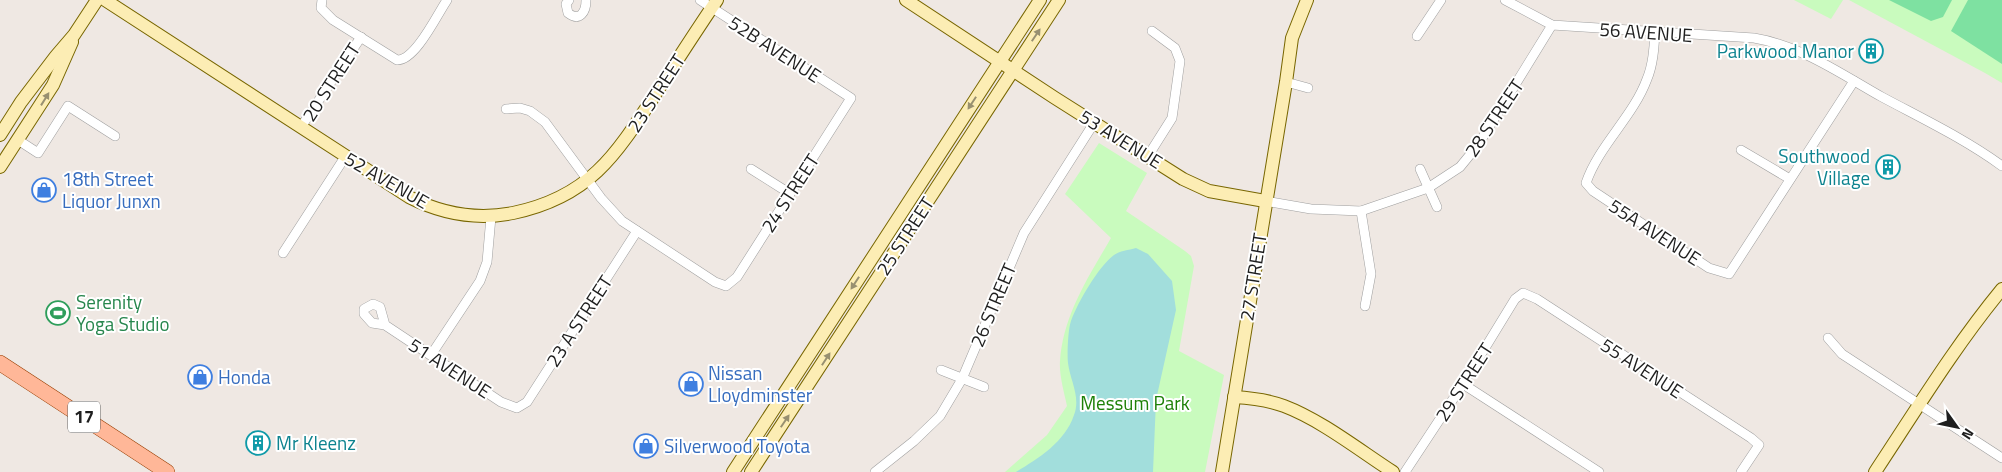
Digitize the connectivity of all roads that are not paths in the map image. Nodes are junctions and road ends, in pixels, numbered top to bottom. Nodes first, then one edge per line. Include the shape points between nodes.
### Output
1 (97, 0) edge
2 (106, 0) edge
3 (447, 0) edge
4 (569, 0) edge
5 (586, 0) edge
6 (700, 0) edge
7 (906, 0) edge
8 (1040, 0) edge
9 (1059, 0) edge
10 (1441, 0) edge
11 (1504, 0) edge
12 (1304, 1) edge
13 (321, 4) edge
14 (714, 4) edge
15 (1552, 25) junction
16 (1152, 31) dead end
17 (1655, 33) junction
18 (74, 35) junction
19 (1417, 36) dead end
20 (361, 37) junction
21 (999, 62) junction
22 (1012, 70) junction
23 (1854, 81) junction
24 (1286, 82) junction
25 (1308, 88) dead end
26 (851, 98) joint
27 (506, 109) dead end
28 (1094, 123) junction
29 (301, 127) junction
30 (1, 131) edge
31 (115, 136) dead end
32 (18, 140) junction
33 (1741, 150) dead end
34 (1148, 156) junction
35 (345, 157) junction
36 (2002, 166) edge
37 (0, 167) edge
38 (751, 169) dead end
39 (1420, 169) dead end
40 (1790, 179) junction
41 (588, 180) junction
42 (1428, 188) junction
43 (789, 193) junction
44 (1266, 201) junction
45 (1437, 207) dead end
46 (1361, 211) junction
47 (491, 217) junction
48 (637, 231) junction
49 (283, 254) dead end
50 (2002, 289) edge
51 (1523, 293) joint
52 (1365, 306) dead end
53 (385, 325) dead end
54 (1828, 338) dead end
55 (431, 355) junction
56 (0, 363) edge
57 (941, 370) dead end
58 (962, 379) junction
59 (1463, 384) junction
60 (984, 388) dead end
61 (1234, 397) junction
62 (1919, 404) junction
63 (517, 408) joint
64 (2002, 458) edge
65 (167, 472) edge
66 (733, 472) edge
67 (752, 472) edge
68 (875, 472) edge
69 (1222, 472) edge
70 (1393, 472) edge
71 (1405, 472) edge
72 (1599, 472) edge
73 (1741, 472) edge
74 (1875, 472) edge

1 - 18 street
2 - 29 street, 52 AVENUE
3 - 20 street via 413,53 403,60 397,60
4 - 5 street via 566,4 568,13 577,17 586,10
6 - 14 street, 52B AVENUE
7 - 21 street, 53 AVENUE
8 - 21 street, 25 STREET
22 -> 9 street, 25 STREET
10 - 19 street
11 - 15 street, 56 AVENUE
12 - 24 street, 27 STREET via 1292,38
13 - 20 street via 333,20
14 - 26 street, 52B AVENUE
14 - 41 street, 23 STREET via 624,142
15 - 17 street, 56 AVENUE
15 - 42 street, 28 STREET via 1478,145 1460,167
16 - 34 street via 1175,48 1180,61 1172,118
17 - 23 street, 56 AVENUE via 1774,41 1792,47
17 - 40 street, 55A AVENUE via 1647,79 1591,169 1586,183 1593,192 1709,268 1729,274
18 - 30 street via 38,78
32 -> 18 street via 53,86
20 - 29 street, 20 STREET
21 - 22 street, 53 AVENUE
21 -> 66 street, 25 STREET
22 - 28 street, 53 AVENUE
67 -> 22 street, 25 STREET
23 - 36 street, 56 AVENUE
23 - 40 street
24 - 25 street
24 - 44 street, 27 STREET
26 - 43 street, 24 STREET
27 - 41 street via 530,111 545,122
28 - 34 street, 53 AVENUE
28 - 58 street, 26 STREET via 1024,232
29 - 35 street, 52 AVENUE
30 - 32 street
31 - 32 street via 68,106 38,153
32 - 37 street
33 - 40 street
34 - 44 street, 53 AVENUE via 1183,179 1209,191
35 - 47 street, 52 AVENUE via 418,202 452,212
35 - 49 street
38 - 43 street
39 - 42 street
41 - 47 street, 52 AVENUE via 544,205
41 - 48 street via 611,210
42 - 45 street
42 - 46 street, 28 STREET
43 - 48 street, 24 STREET via 737,277 726,286
44 - 46 street, 53 AVENUE via 1311,209
44 - 61 street, 27 STREET
46 - 52 street via 1371,274
47 - 55 street via 487,262 480,281
48 - 63 street, 23 A STREET via 526,402
50 - 62 street via 1974,322
51 - 59 street, 29 STREET via 1516,299
51 - 73 street, 55 AVENUE via 1537,299 1760,445
53 - 55 street, 51 AVENUE
54 - 62 street via 1842,354
55 - 63 street, 51 AVENUE via 501,402
56 - 65 main road, 17
57 - 58 street
58 - 60 street
58 - 68 street, 26 STREET via 940,416 928,429
59 - 71 street, 29 STREET
59 - 72 street
61 - 69 street, 27 STREET
61 - 70 street via 1284,406 1314,421
62 - 64 street
62 - 74 street

